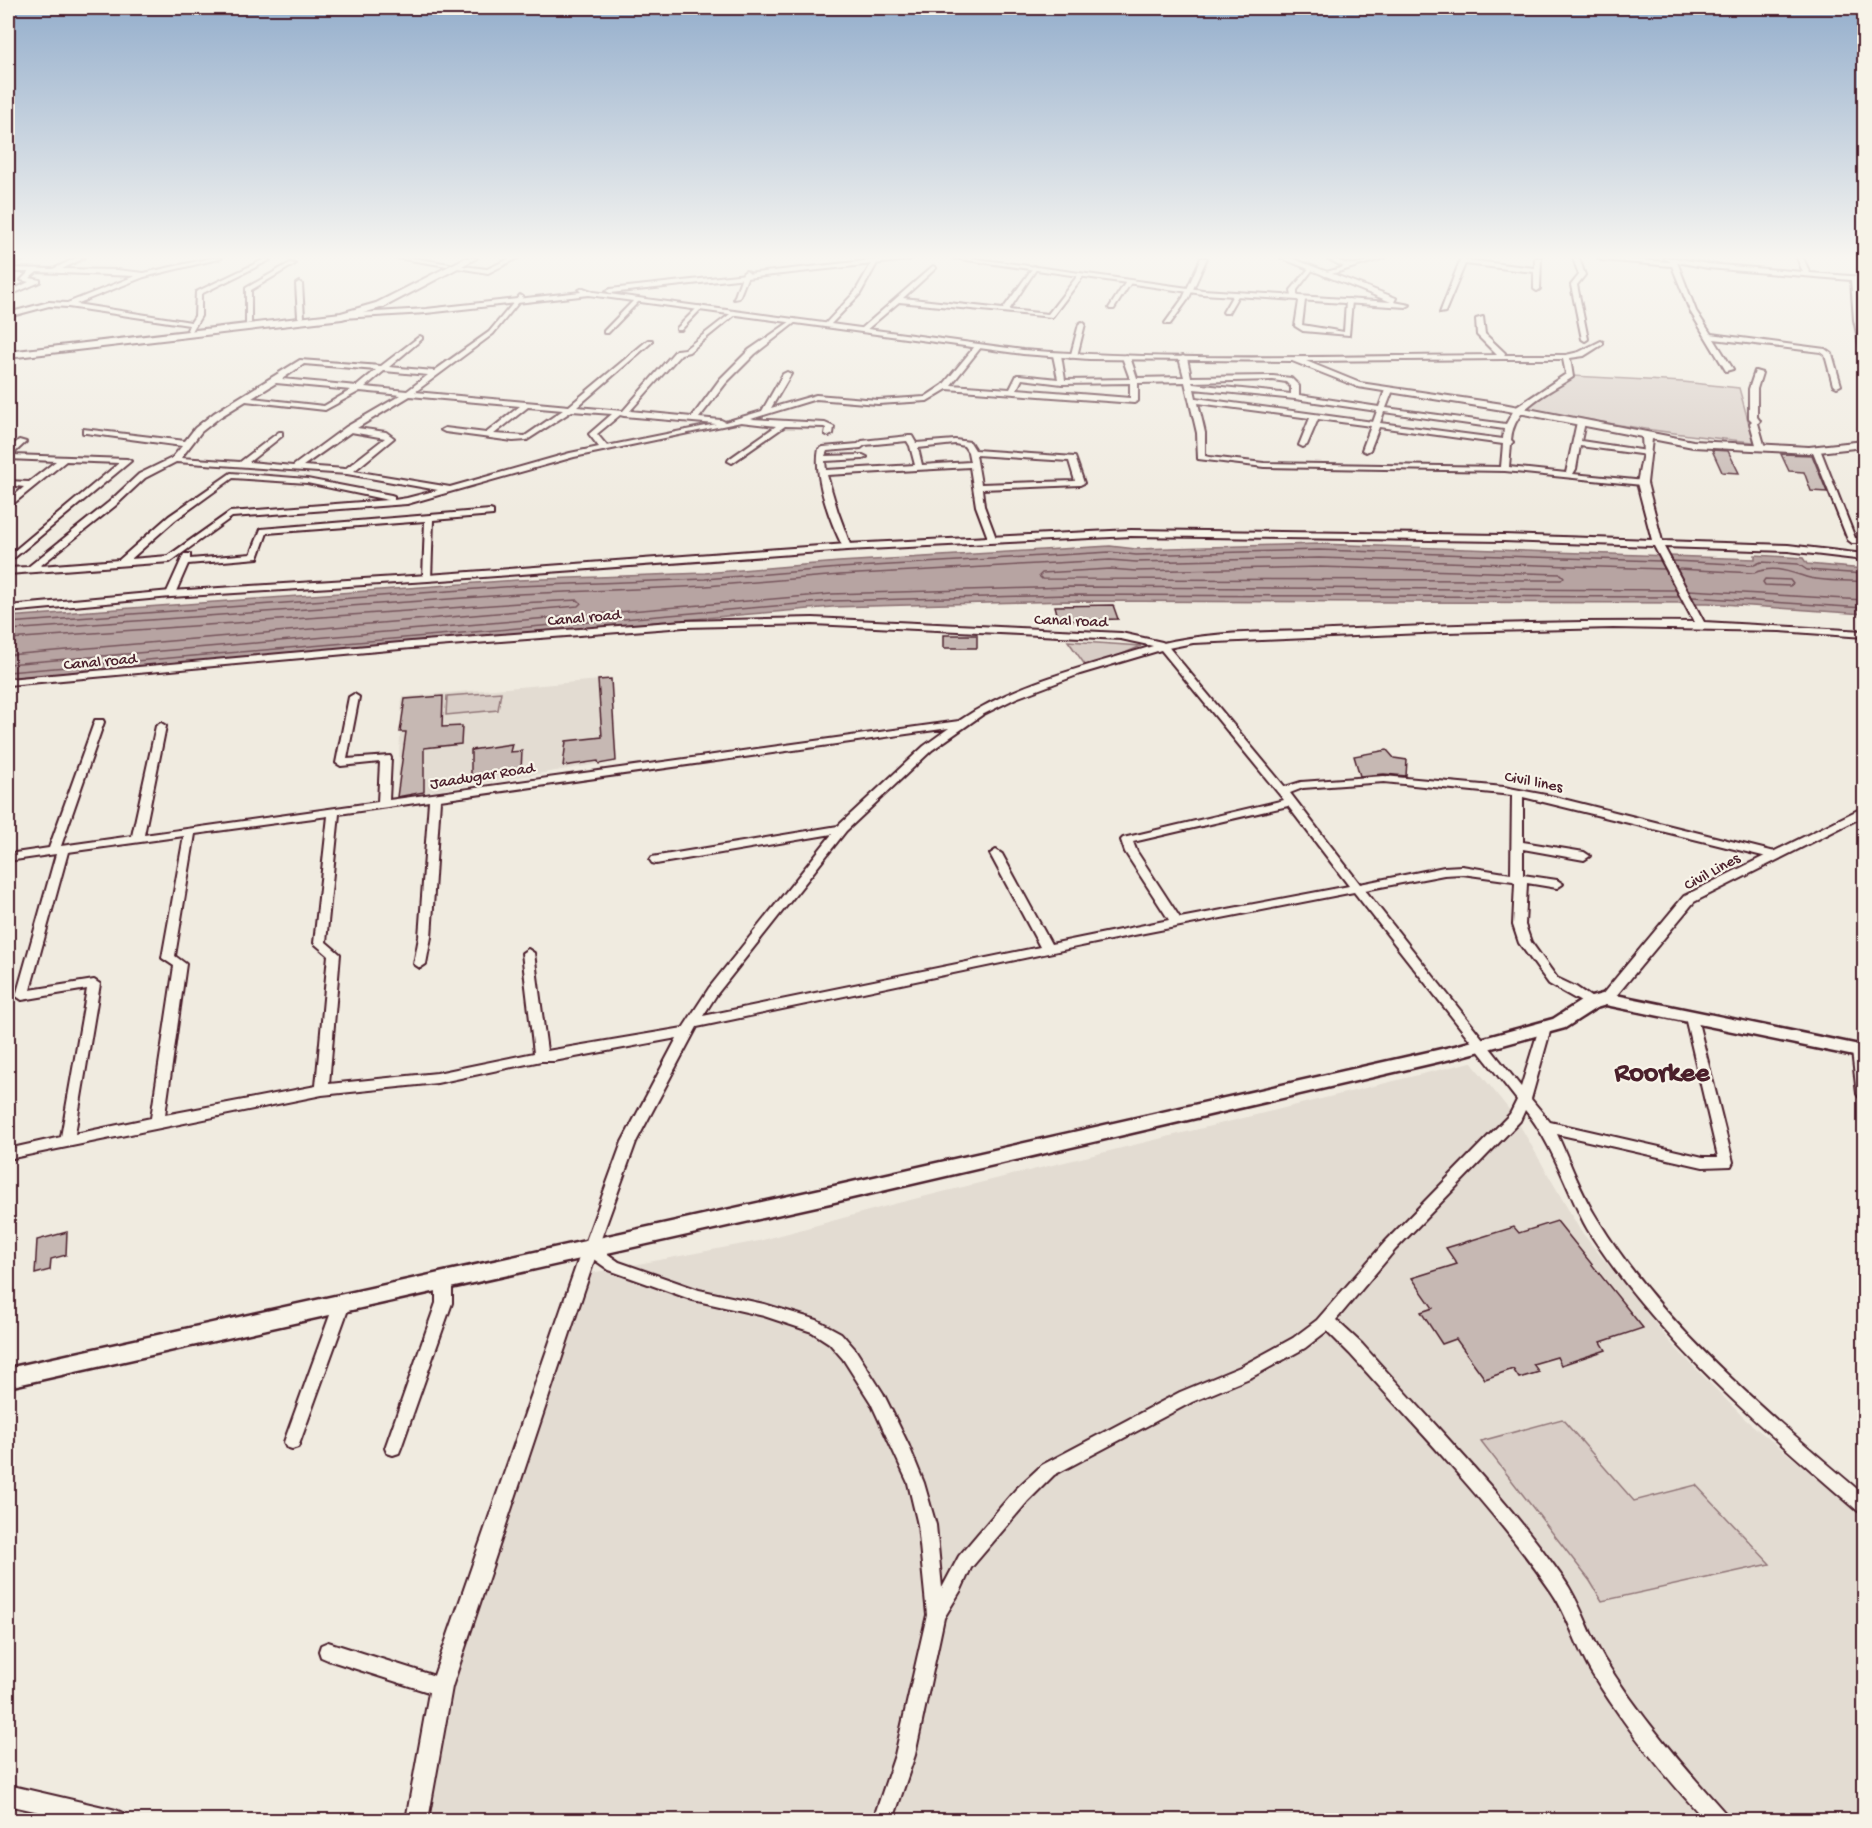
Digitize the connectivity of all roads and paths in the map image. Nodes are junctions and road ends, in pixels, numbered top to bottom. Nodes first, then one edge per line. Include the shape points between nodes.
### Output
1 (76, 343) edge
2 (96, 343) edge
3 (414, 343) edge
4 (477, 343) edge
5 (648, 343) edge
6 (697, 343) edge
7 (764, 343) edge
8 (959, 343) edge
9 (1077, 343) edge
10 (1490, 343) edge
11 (1601, 343) dead end
12 (1712, 343) edge
13 (1767, 343) edge
14 (978, 346) junction
15 (8, 353) edge
16 (1058, 355) junction
17 (1073, 356) junction
18 (1126, 357) junction
19 (1500, 357) junction
20 (1566, 357) junction
21 (1183, 358) junction
22 (1293, 359) junction
23 (385, 368) junction
24 (1729, 369) dead end
25 (435, 373) junction
26 (1758, 373) dead end
27 (787, 374) dead end
28 (275, 381) junction
29 (1134, 381) junction
30 (1062, 382) junction
31 (1189, 382) junction
32 (1837, 385) dead end
33 (946, 387) junction
34 (358, 389) junction
35 (1389, 390) junction
36 (1012, 391) junction
37 (409, 393) junction
38 (1294, 397) junction
39 (245, 399) junction
40 (1193, 400) junction
41 (527, 404) junction
42 (571, 408) junction
43 (1382, 410) junction
44 (1518, 410) junction
45 (766, 411) junction
46 (621, 413) junction
47 (1315, 416) junction
48 (694, 419) junction
49 (734, 422) junction
50 (1581, 422) junction
51 (783, 424) junction
52 (1375, 424) junction
53 (1508, 427) junction
54 (349, 429) junction
55 (445, 430) dead end
56 (86, 431) dead end
57 (279, 434) dead end
58 (829, 434) dead end
59 (488, 435) junction
60 (1650, 436) junction
61 (22, 442) dead end
62 (1509, 442) junction
63 (1576, 443) junction
64 (188, 444) junction
65 (1864, 444) edge
66 (1303, 445) dead end
67 (861, 446) junction
68 (914, 446) junction
69 (605, 448) junction
70 (1761, 448) junction
71 (1816, 449) junction
72 (1366, 450) dead end
73 (972, 452) junction
74 (1647, 453) junction
75 (8, 455) edge
76 (863, 457) junction
77 (64, 459) junction
78 (821, 459) junction
79 (175, 460) junction
80 (732, 461) dead end
81 (250, 464) junction
82 (974, 464) junction
83 (920, 467) junction
84 (296, 468) junction
85 (1505, 469) junction
86 (866, 471) junction
87 (347, 472) junction
88 (823, 473) junction
89 (1569, 474) junction
90 (231, 475) junction
91 (280, 479) junction
92 (8, 483) edge
93 (1642, 483) junction
94 (31, 485) junction
95 (976, 487) junction
96 (450, 490) junction
97 (407, 501) junction
98 (8, 505) edge
99 (490, 513) dead end
100 (429, 518) junction
101 (992, 538) junction
102 (1864, 541) edge
103 (1658, 545) junction
104 (847, 547) junction
105 (190, 549) dead end
106 (1864, 557) edge
107 (8, 560) edge
108 (122, 562) junction
109 (184, 562) junction
110 (30, 569) junction
111 (8, 571) edge
112 (428, 578) junction
113 (171, 594) junction
114 (8, 609) edge
115 (1700, 624) junction
116 (1864, 634) edge
117 (1163, 646) junction
118 (8, 682) edge
119 (354, 697) dead end
120 (99, 722) dead end
121 (962, 723) junction
122 (161, 726) dead end
123 (1283, 792) junction
124 (1518, 793) junction
125 (435, 798) junction
126 (1291, 802) junction
127 (383, 805) junction
128 (1864, 811) edge
129 (334, 812) junction
130 (842, 829) junction
131 (190, 833) junction
132 (136, 839) junction
133 (1517, 845) junction
134 (58, 850) junction
135 (996, 854) dead end
136 (1775, 855) junction
137 (1584, 856) dead end
138 (8, 857) edge
139 (656, 860) dead end
140 (1517, 878) junction
141 (1557, 884) dead end
142 (1356, 886) junction
143 (1176, 922) junction
144 (1047, 949) junction
145 (528, 953) dead end
146 (420, 964) dead end
147 (1598, 1001) junction
148 (1691, 1017) junction
149 (690, 1027) junction
150 (1545, 1028) junction
151 (1480, 1046) junction
152 (1862, 1051) edge
153 (541, 1056) junction
154 (322, 1090) junction
155 (1864, 1094) edge
156 (1525, 1098) junction
157 (157, 1122) junction
158 (1546, 1126) junction
159 (67, 1142) junction
160 (8, 1154) edge
161 (590, 1249) junction
162 (444, 1281) junction
163 (342, 1304) junction
164 (1326, 1320) junction
165 (8, 1378) edge
166 (292, 1442) dead end
167 (393, 1448) dead end
168 (1864, 1505) edge
169 (936, 1615) junction
170 (328, 1651) dead end
171 (441, 1687) junction
172 (8, 1795) edge
173 (116, 1821) edge
174 (417, 1821) edge
175 (883, 1821) edge
176 (1718, 1821) edge

1 - 15 main road
2 - 15 main road
3 - 23 street
4 - 25 street
5 - 42 street
6 - 46 street via 680,352
7 - 48 street via 723,381
8 - 14 street
9 - 17 street
10 - 19 street
11 - 20 street
12 - 24 street
13 - 32 street via 1822,350 1828,354
14 - 16 street
14 - 33 street
16 - 17 street
16 - 30 street
17 - 18 street
18 - 21 street
18 - 29 street
19 - 20 street
19 - 22 street
20 - 44 street via 1570,375
21 - 22 street
21 - 31 street
22 - 35 street via 1358,385
23 - 25 street
23 - 28 street via 303,362
23 - 34 street
25 - 37 street
26 - 70 street via 1753,389 1753,418
27 - 45 street
28 - 34 street
28 - 39 street
29 - 30 street
29 - 31 street
29 - 36 street via 1134,401
30 - 36 street via 1020,377
31 - 38 street
31 - 38 street via 1288,380 1295,386
31 - 40 street
33 - 36 street
33 - 45 street via 927,399 871,402 816,397
34 - 37 street
34 - 39 street via 325,408
35 - 43 street
35 - 44 street
37 - 41 street
37 - 54 street
38 - 43 street
39 - 64 street via 217,415
40 - 47 street
40 - 85 street via 1202,458 1263,465
41 - 42 street
41 - 59 street
42 - 46 street
42 - 59 street via 527,438
43 - 52 street
43 - 53 street
44 - 50 street
44 - 53 street
45 - 49 street
46 - 48 street
46 - 69 street via 593,434
47 - 52 street
47 - 66 street
48 - 49 street
49 - 51 street
49 - 69 street
50 - 60 street
50 - 63 street
51 - 58 street via 825,425 830,427
51 - 80 street
52 - 62 street
52 - 72 street
53 - 62 street
54 - 84 street
54 - 87 street via 390,438
55 - 59 street
56 - 64 street
57 - 81 street via 243,463
60 - 70 street via 1693,444
60 - 74 street via 1646,438
61 - 75 street
62 - 85 street
63 - 74 street
63 - 89 street
64 - 79 street
65 - 71 street
67 - 68 street via 909,438
67 - 76 street
67 - 78 street via 823,449
68 - 73 street via 967,444
68 - 83 street
69 - 96 street
70 - 71 street
71 - 102 street via 1852,540
73 - 82 street
73 - 95 street via 1072,459 1080,483
74 - 93 street
75 - 77 street
76 - 78 street
76 - 86 street
77 - 94 street
77 - 107 street via 128,461
78 - 88 street
79 - 81 street
79 - 110 street via 142,476
81 - 84 street
81 - 90 street
82 - 83 street
82 - 95 street
83 - 86 street
84 - 87 street
84 - 91 street
85 - 89 street
86 - 88 street
87 - 96 street
88 - 104 street
89 - 93 street
90 - 91 street
90 - 108 street via 172,518
91 - 97 street
92 - 94 street
93 - 103 street
94 - 98 street
95 - 101 street
96 - 97 street
97 - 108 street via 230,515 170,559
99 - 100 street
100 - 109 street via 264,531 255,556
100 - 112 street
101 - 103 street via 1131,533 1503,538
101 - 104 street
103 - 106 street via 1788,548
103 - 115 street
104 - 112 street
105 - 109 street
108 - 110 street
109 - 113 street
110 - 111 street
112 - 113 street
113 - 114 street
115 - 116 street
115 - 117 street via 1524,625 1193,640
117 - 118 street, Canal road via 1121,636 813,621 684,624
117 - 121 street via 1012,696
117 - 123 street
119 - 127 street via 341,763 386,758
120 - 134 street
121 - 125 street, Jaadugar Road
121 - 130 street via 928,748
122 - 132 street
123 - 124 street, Civil lines via 1301,785 1384,779
123 - 126 street
124 - 133 street
124 - 136 street, Civil lines
125 - 127 street, Jaadugar Road
125 - 146 street
126 - 142 street
126 - 143 street via 1127,840
127 - 129 street, Jaadugar Road
128 - 136 street, Civil Lines
129 - 131 street, Jaadugar Road
129 - 154 street via 320,943 333,954
130 - 139 street
130 - 149 street via 713,991
131 - 132 street, Jaadugar Road
131 - 157 street via 168,958 180,964
132 - 134 street, Jaadugar Road
133 - 137 street
133 - 140 street
134 - 138 street, Jaadugar Road
134 - 159 street via 22,996 94,984
135 - 144 street
136 - 147 street, Civil Lines via 1689,899
140 - 141 street
140 - 142 street via 1462,870
140 - 147 street via 1521,883 1519,925 1525,943 1553,981
142 - 143 street
142 - 151 street
143 - 144 street
144 - 149 street
145 - 153 street
147 - 148 main road
147 - 150 main road
148 - 152 main road
148 - 158 street via 1726,1162 1703,1162
149 - 153 street
149 - 161 street via 629,1143
150 - 151 main road
150 - 156 street
151 - 156 street
151 - 161 main road
152 - 155 street
153 - 154 street via 436,1078
154 - 157 street
156 - 158 street
156 - 164 street via 1515,1117 1390,1246
157 - 159 street
158 - 168 street via 1591,1222 1670,1327 1771,1426
159 - 160 street
161 - 162 main road
161 - 169 street via 614,1266 698,1296 764,1310 817,1327 835,1338 877,1398 916,1483 927,1525
161 - 171 street
162 - 163 main road
162 - 167 street via 444,1303
163 - 165 main road
163 - 166 street
164 - 169 street via 1299,1343 1246,1372 1186,1397 1048,1470 965,1562
164 - 176 street via 1513,1525 1558,1587 1596,1663 1627,1712
169 - 175 street via 905,1755
170 - 171 street
171 - 174 street
172 - 173 street

